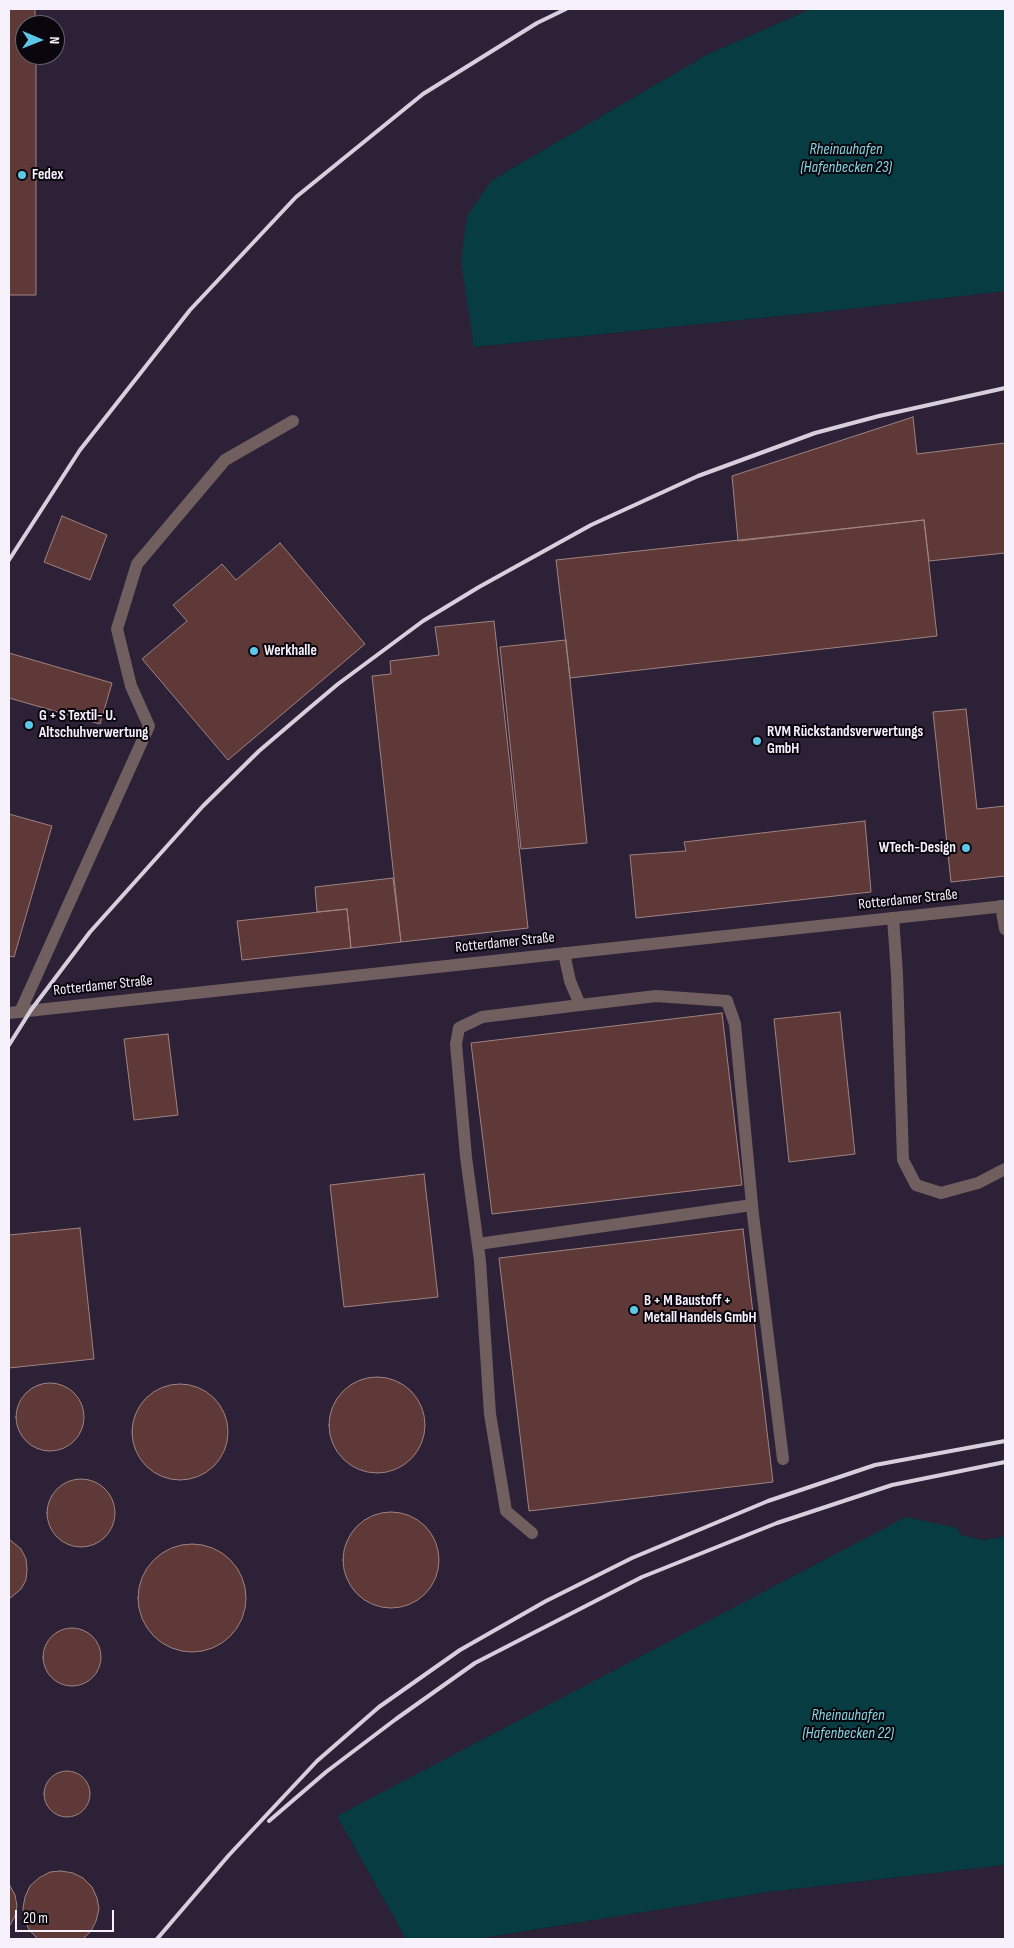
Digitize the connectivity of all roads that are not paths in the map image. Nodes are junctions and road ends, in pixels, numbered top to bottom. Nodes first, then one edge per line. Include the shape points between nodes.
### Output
1 (293, 421) dead end
2 (1003, 906) edge
3 (893, 918) junction
4 (1005, 929) edge
5 (564, 953) junction
6 (580, 1005) junction
7 (14, 1012) edge
8 (1005, 1169) edge
9 (752, 1206) junction
10 (478, 1244) junction
11 (783, 1459) dead end
12 (532, 1533) dead end

1 - 7 street via 225,460 137,564 117,629 131,686 149,726
2 - 3 street, Rotterdamer Straße
2 - 4 street
3 - 5 street, Rotterdamer Straße
3 - 8 street via 903,1160 916,1186 940,1193 978,1183
5 - 6 street
5 - 7 street, Rotterdamer Straße
6 - 9 street via 656,996 727,1001 735,1024
6 - 10 street via 482,1017 459,1028 457,1066
9 - 10 street
9 - 11 street
10 - 12 street via 490,1414 506,1511

